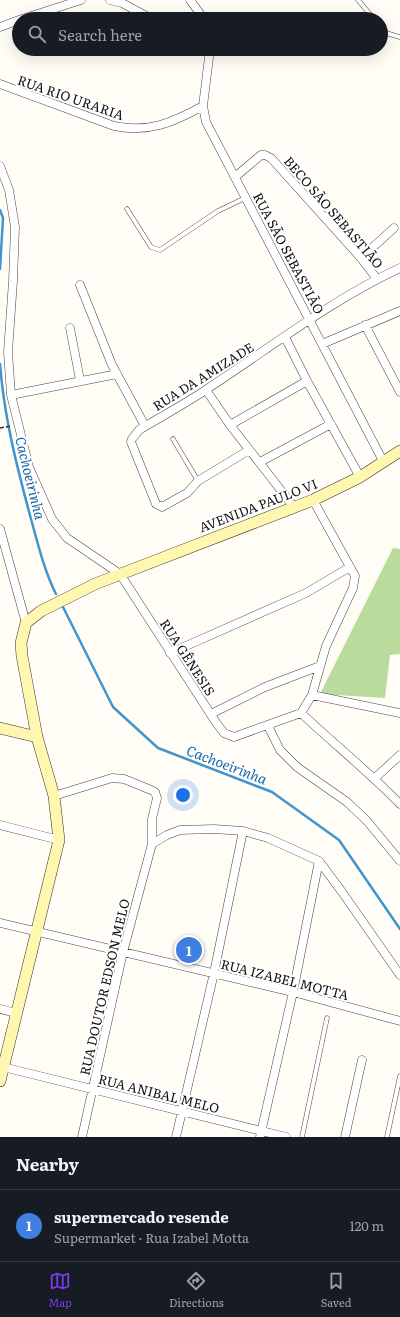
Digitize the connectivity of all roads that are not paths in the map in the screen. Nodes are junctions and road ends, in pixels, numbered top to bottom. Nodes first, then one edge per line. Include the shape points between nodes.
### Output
1 (80, 0) edge
2 (110, 0) edge
3 (190, 0) edge
4 (358, 0) edge
5 (43, 12) edge
6 (138, 12) edge
7 (199, 12) edge
8 (368, 12) edge
9 (12, 23) edge
10 (0, 27) edge
11 (388, 33) edge
12 (400, 37) edge
13 (209, 56) edge
14 (0, 84) edge
15 (203, 106) junction
16 (0, 166) edge
17 (234, 177) junction
18 (246, 197) junction
19 (128, 209) dead end
20 (394, 228) dead end
21 (361, 258) junction
22 (400, 268) edge
23 (377, 279) junction
24 (80, 285) dead end
25 (400, 311) edge
26 (310, 319) junction
27 (365, 325) junction
28 (70, 328) dead end
29 (285, 337) junction
30 (322, 344) junction
31 (117, 374) junction
32 (80, 380) junction
33 (307, 381) junction
34 (206, 390) junction
35 (400, 392) edge
36 (11, 395) junction
37 (331, 424) junction
38 (230, 425) junction
39 (145, 426) junction
40 (173, 439) dead end
41 (249, 450) junction
42 (400, 451) edge
43 (383, 461) junction
44 (260, 462) junction
45 (360, 477) junction
46 (198, 480) junction
47 (314, 500) junction
48 (294, 507) junction
49 (1, 534) edge
50 (350, 567) junction
51 (120, 574) junction
52 (26, 623) junction
53 (170, 653) junction
54 (320, 666) junction
55 (312, 695) junction
56 (301, 713) junction
57 (400, 713) edge
58 (211, 714) junction
59 (268, 726) junction
60 (0, 728) edge
61 (37, 736) junction
62 (400, 755) edge
63 (375, 778) junction
64 (54, 796) junction
65 (400, 804) edge
66 (0, 825) edge
67 (243, 831) junction
68 (59, 840) junction
69 (152, 844) junction
70 (400, 860) edge
71 (318, 861) junction
72 (0, 923) edge
73 (38, 931) junction
74 (123, 952) junction
75 (214, 973) junction
76 (400, 975) edge
77 (293, 992) junction
78 (0, 1009) edge
79 (16, 1013) junction
80 (327, 1018) dead end
81 (400, 1021) edge
82 (362, 1060) dead end
83 (3, 1067) junction
84 (400, 1076) edge
85 (0, 1081) edge
86 (93, 1089) junction
87 (182, 1110) junction
88 (260, 1134) edge
89 (82, 1137) edge
90 (176, 1137) edge
91 (286, 1137) edge
92 (302, 1137) edge
93 (344, 1137) edge
94 (387, 1137) edge

1 - 5 street
2 - 6 street
3 - 7 street
4 - 8 lane
9 - 10 street
11 - 12 lane
13 - 15 street, RUA SÃO SEBASTIÃO
14 - 15 street, RUA RIO URARIA via 114,126 137,130 158,126
15 - 17 street, RUA SÃO SEBASTIÃO via 206,122
16 - 36 street via 9,190 15,227 8,352
17 - 18 street, RUA SÃO SEBASTIÃO
17 - 21 street, BECO SÃO SEBASTIÃO via 261,155 268,156
18 - 19 lane via 218,211 160,250 151,247
18 - 26 street, RUA SÃO SEBASTIÃO
20 - 21 street
21 - 23 street, BECO SÃO SEBASTIÃO
22 - 23 street, BECO SÃO SEBASTIÃO
23 - 26 street, BECO SÃO SEBASTIÃO
24 - 31 street
25 - 27 street
26 - 29 street, RUA DA AMIZADE
26 - 30 street, RUA SÃO SEBASTIÃO
27 - 30 street
27 - 35 street
28 - 32 street
29 - 33 street
29 - 34 street, RUA DA AMIZADE
30 - 43 street, RUA SÃO SEBASTIÃO
31 - 32 street
31 - 39 street
32 - 36 street
33 - 37 street
33 - 38 street
34 - 38 street
34 - 39 street, RUA DA AMIZADE
36 - 51 street via 29,467 52,519 67,538
37 - 44 street
37 - 45 street
38 - 41 street
39 - 46 street, RUA DA AMIZADE via 131,442 156,504 160,507 166,506 187,493
40 - 46 lane
41 - 44 street
41 - 46 street
42 - 43 street, AVENIDA PAULO VI
43 - 45 street, AVENIDA PAULO VI
44 - 48 street
45 - 47 street, AVENIDA PAULO VI
47 - 48 street, AVENIDA PAULO VI
47 - 50 street
48 - 51 street, AVENIDA PAULO VI
49 - 52 street
50 - 53 street via 306,593
50 - 54 street via 355,576 353,588 326,646
51 - 52 street, AVENIDA PAULO VI via 41,611
51 - 53 street, RUA GÊNESIS
52 - 61 street via 21,643 22,656
53 - 58 street, RUA GÊNESIS
54 - 55 street
54 - 58 street via 266,687
55 - 56 street
55 - 57 street
56 - 59 street
56 - 63 street
58 - 59 street, RUA GÊNESIS via 229,736 234,737
59 - 70 street via 280,750 297,767 347,802
60 - 61 street
61 - 64 street
62 - 63 street
63 - 65 street
64 - 68 street
64 - 69 street, RUA DOUTOR EDSON MELO via 112,778 124,779 155,792 157,801 152,819
66 - 68 street
67 - 69 street via 180,830
67 - 71 street via 268,838
67 - 75 street
68 - 73 street
69 - 74 street, RUA DOUTOR EDSON MELO
71 - 76 street
71 - 77 street
72 - 73 street, RUA IZABEL MOTTA
73 - 74 street, RUA IZABEL MOTTA
73 - 79 street
74 - 75 street, RUA IZABEL MOTTA
74 - 86 street, RUA DOUTOR EDSON MELO
75 - 77 street, RUA IZABEL MOTTA
75 - 87 street
77 - 81 street, RUA IZABEL MOTTA
77 - 88 street
78 - 79 street
79 - 83 street
80 - 92 lane
82 - 93 street
83 - 85 street
83 - 86 street, RUA ANIBAL MELO
84 - 94 lane
86 - 87 street, RUA ANIBAL MELO
86 - 89 street, RUA DOUTOR EDSON MELO
87 - 88 street, RUA ANIBAL MELO
87 - 90 street
88 - 91 street, RUA ANIBAL MELO

